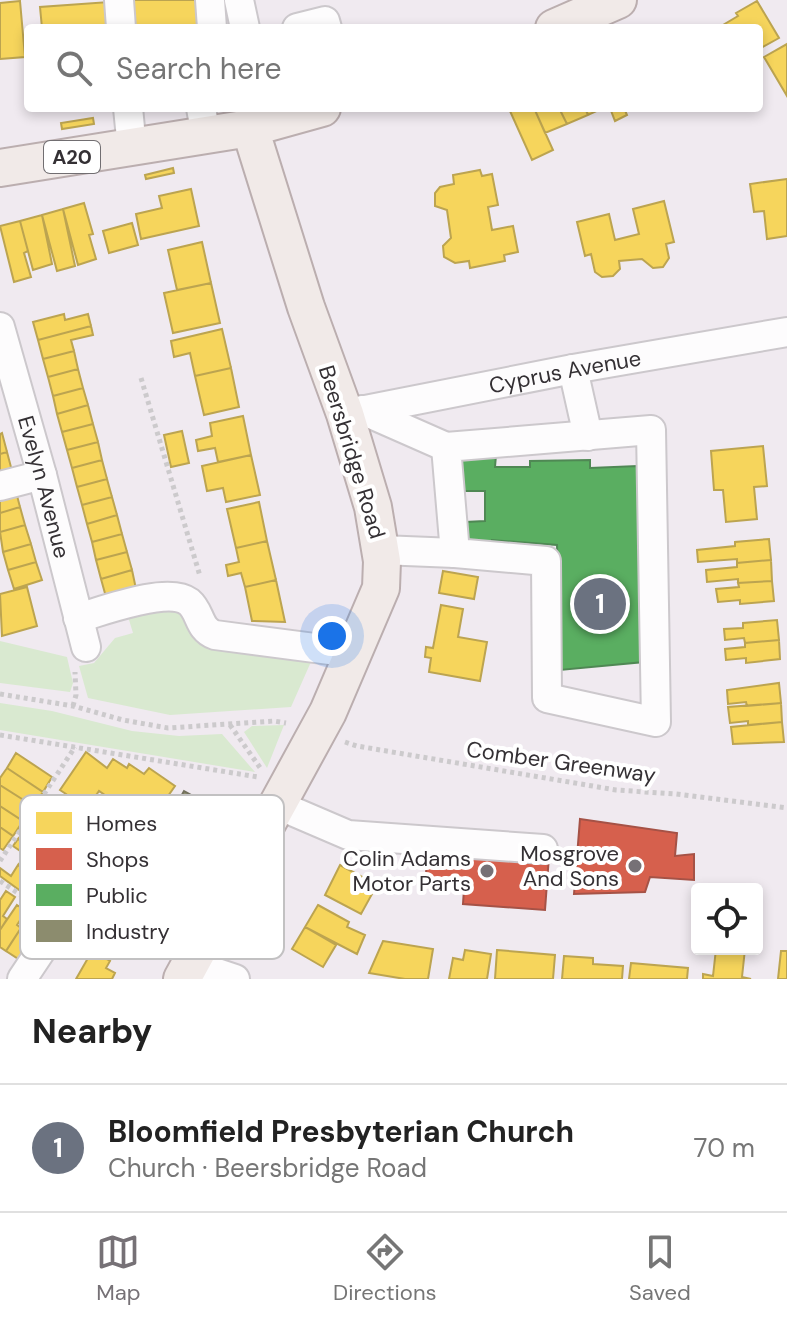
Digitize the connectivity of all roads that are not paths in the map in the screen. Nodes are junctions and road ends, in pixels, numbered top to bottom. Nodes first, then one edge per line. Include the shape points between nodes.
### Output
1 (119, 0) edge
2 (210, 0) edge
3 (239, 0) edge
4 (618, 0) edge
5 (121, 24) edge
6 (212, 24) edge
7 (244, 24) edge
8 (563, 24) edge
9 (128, 112) edge
10 (308, 112) edge
11 (203, 122) edge
12 (250, 128) junction
13 (132, 148) junction
14 (0, 168) edge
15 (0, 327) edge
16 (787, 332) edge
17 (573, 369) junction
18 (354, 412) junction
19 (588, 436) junction
20 (446, 447) junction
21 (42, 475) junction
22 (0, 486) edge
23 (381, 550) junction
24 (455, 553) junction
25 (78, 618) junction
26 (86, 647) road end
27 (353, 653) junction
28 (283, 795) edge
29 (284, 808) edge
30 (543, 849) dead end
31 (35, 959) edge
32 (186, 971) edge
33 (22, 979) edge
34 (235, 979) edge

1 - 5 street
2 - 6 street
3 - 7 street
4 - 8 main road
9 - 13 street
10 - 12 main road, A20
11 - 12 main road, A20
11 - 13 main road, A20
12 - 18 main road, Beersbridge Road via 306,307
13 - 14 main road, A20
15 - 21 street, Evelyn Avenue
16 - 17 street, Cyprus Avenue
17 - 18 street, Cyprus Avenue
17 - 19 street
18 - 20 street
18 - 23 main road, Beersbridge Road
19 - 20 street
19 - 24 street via 651,430 656,722 547,698 546,561
20 - 24 street
21 - 22 street
21 - 25 street, Evelyn Avenue
23 - 24 street
23 - 27 main road, Beersbridge Road via 381,588
25 - 26 street, Evelyn Avenue
25 - 27 street via 178,596 192,604 201,626 215,635
27 - 28 main road, Beersbridge Road
29 - 30 street via 348,835
31 - 33 street
32 - 34 street

